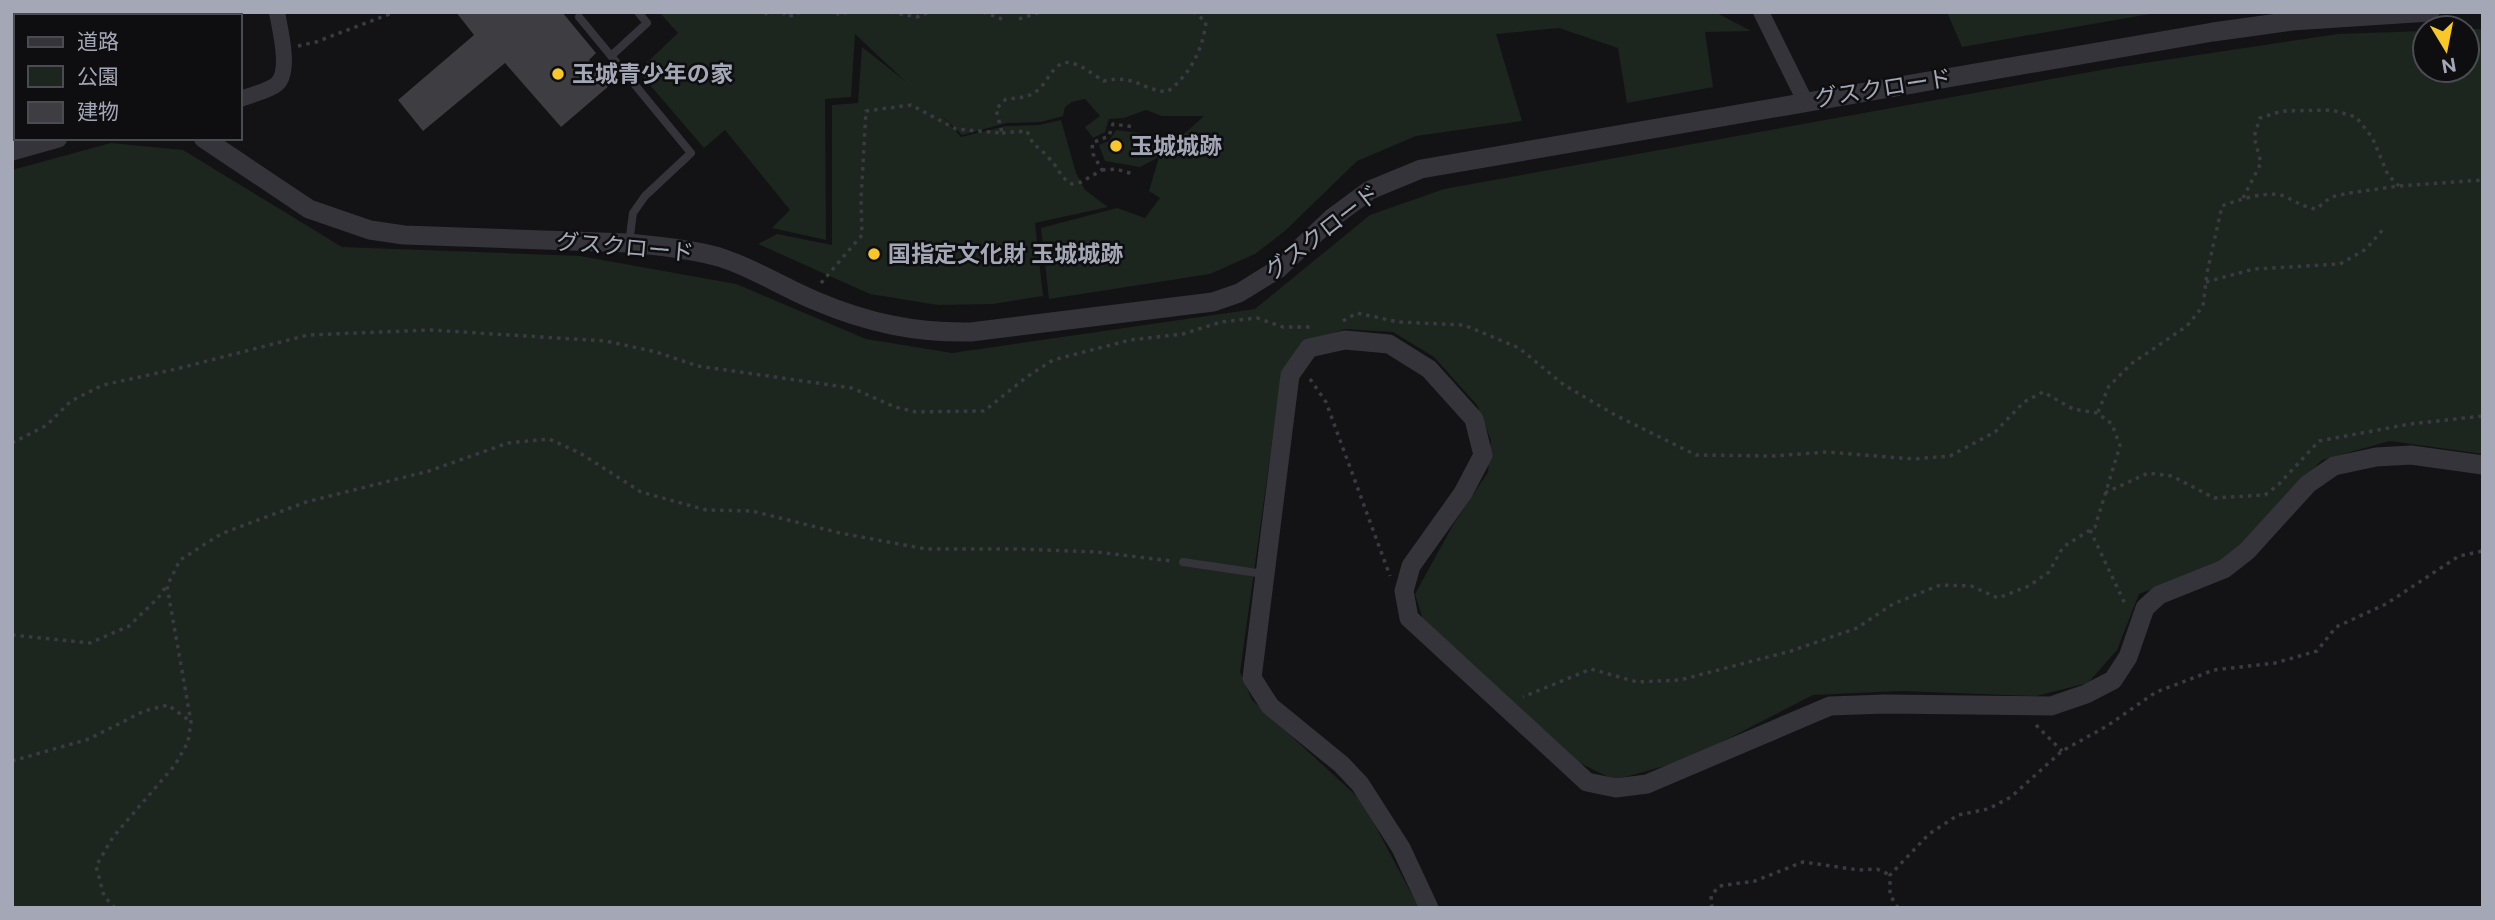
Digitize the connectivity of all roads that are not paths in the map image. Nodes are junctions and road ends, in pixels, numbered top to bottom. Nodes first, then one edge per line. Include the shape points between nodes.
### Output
1 (277, 12) edge
2 (639, 12) edge
3 (1761, 12) edge
4 (2430, 12) edge
5 (579, 17) dead end
6 (611, 56) junction
7 (242, 98) edge
8 (1805, 101) junction
9 (51, 140) edge
10 (206, 140) edge
11 (12, 151) edge
12 (629, 243) junction
13 (2483, 465) edge
14 (1183, 562) road end
15 (1264, 574) junction
16 (1429, 908) edge

1 - 7 street via 283,76 275,86
2 - 6 lane via 647,23
3 - 8 street
4 - 8 street, グスクロード via 2292,21 2213,32
5 - 6 lane
6 - 12 lane via 691,153 633,213
8 - 12 street, グスクロード via 1421,169 1370,190 1332,218 1278,269 1239,293 1213,302 1000,330 938,332 866,321 719,257
9 - 11 street
10 - 12 street, グスクロード via 309,209 370,230
13 - 15 street via 2411,455 2334,466 2308,484 2247,551 2224,569 2159,595 2145,608 2128,657 2113,681 2086,694 2051,705 1830,706 1647,784 1616,788 1587,782 1409,618 1404,591 1411,566 1463,493 1483,455 1474,419 1429,369 1389,344 1345,340 1309,348 1290,375
14 - 15 lane
15 - 16 street via 1252,678 1270,706 1360,784 1401,848

